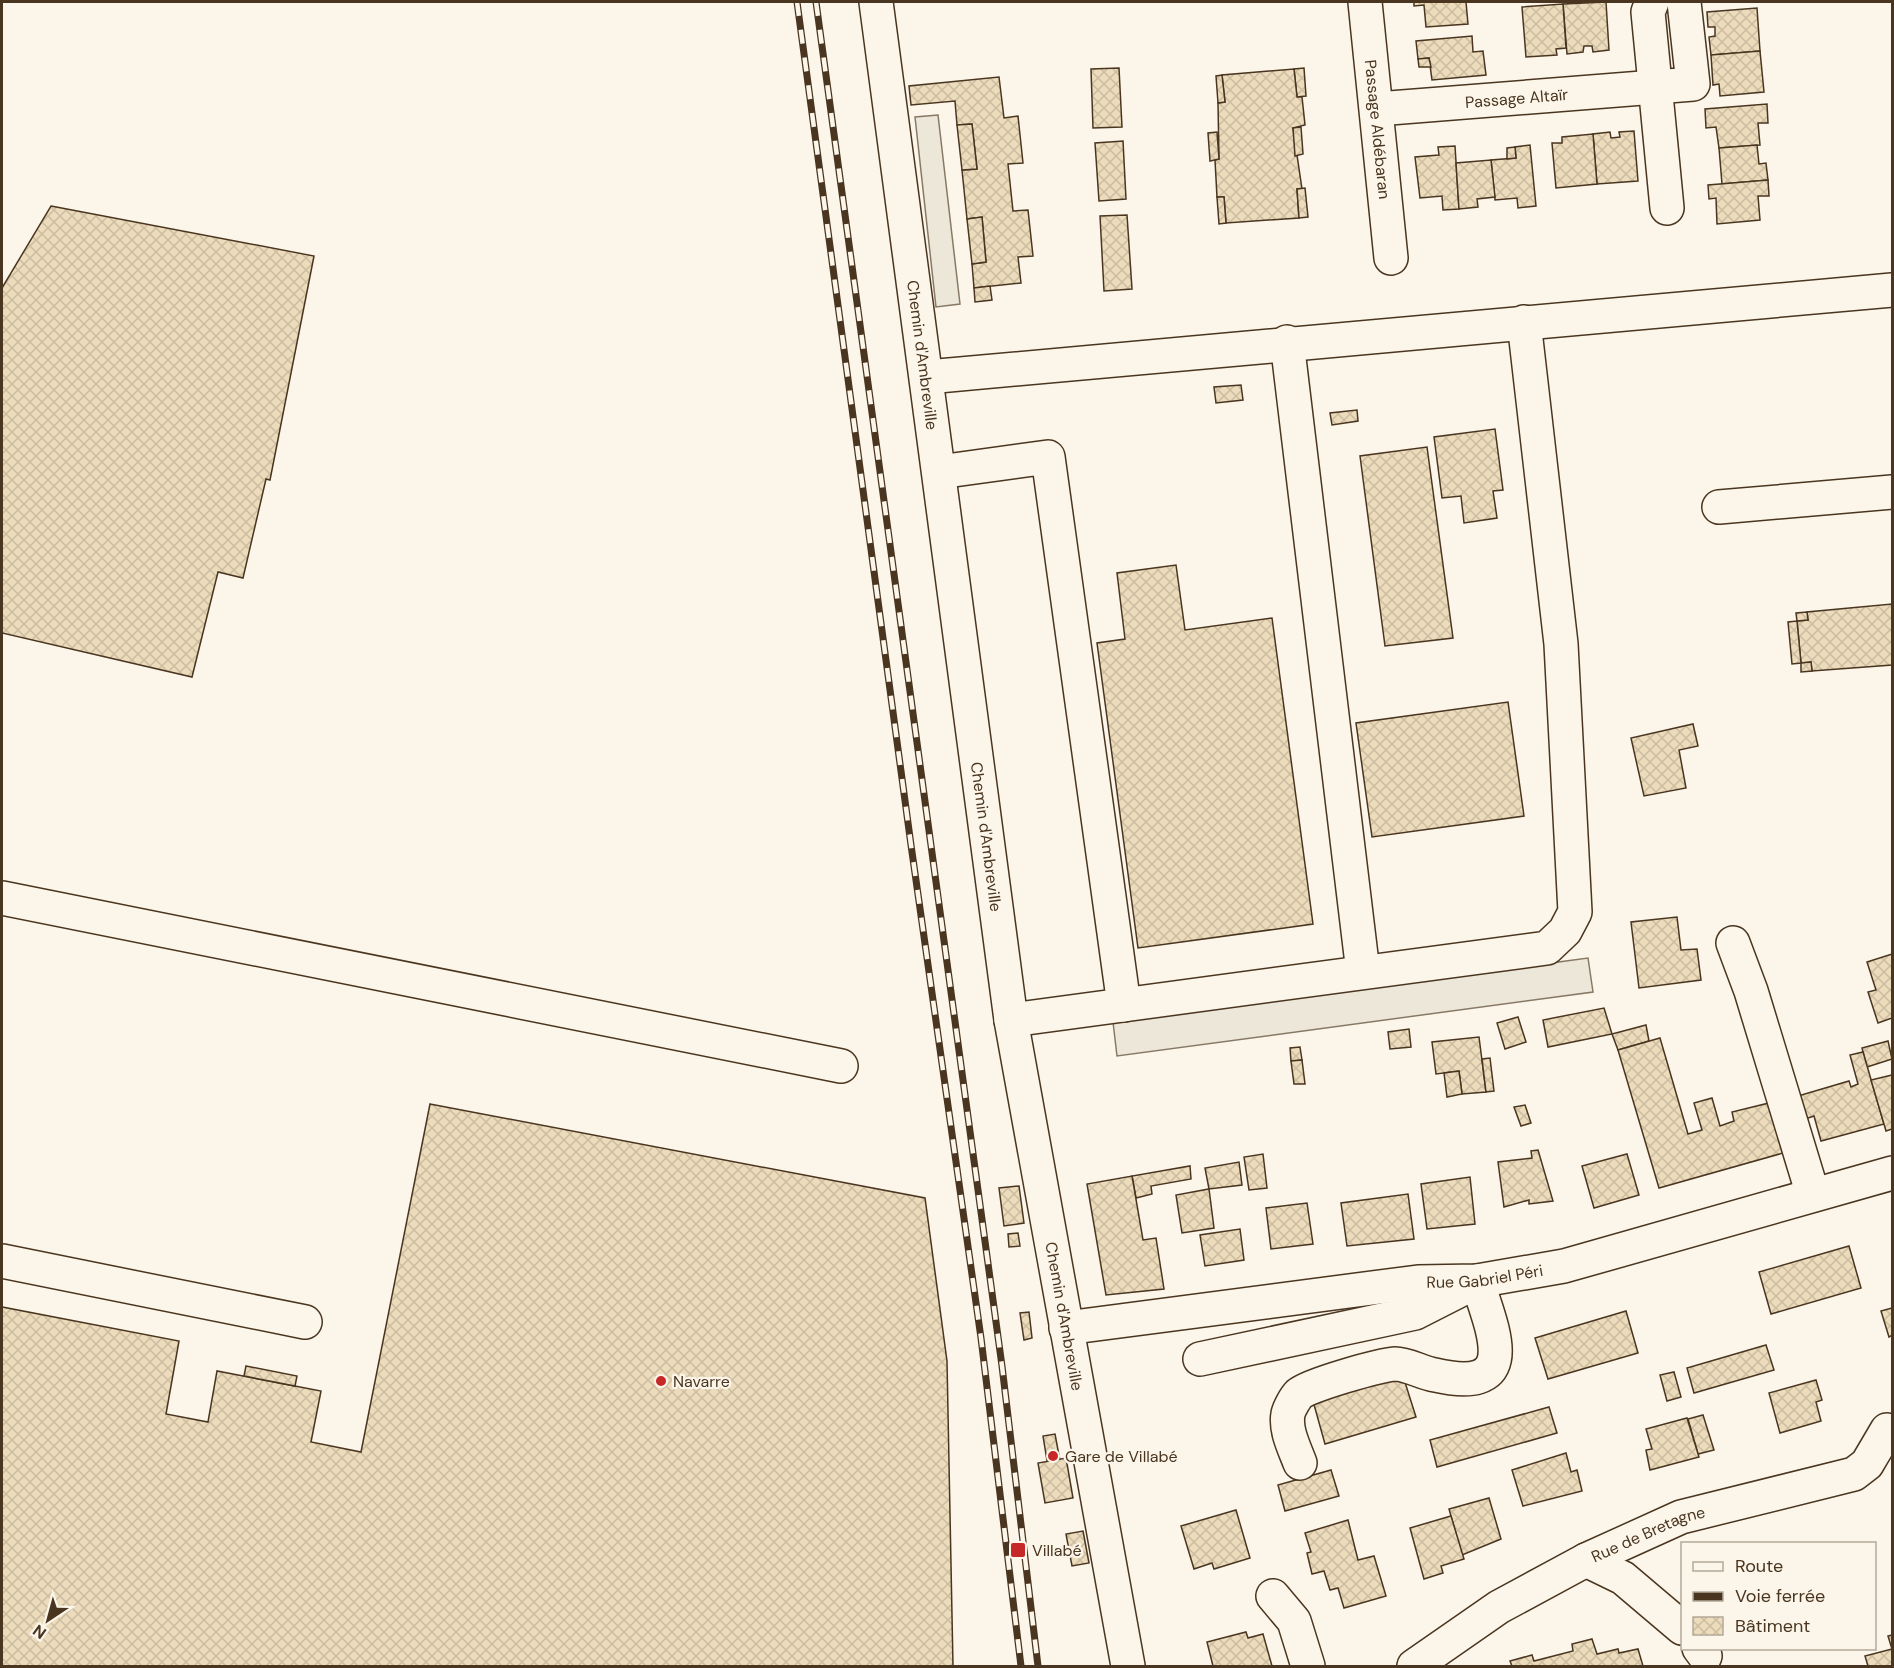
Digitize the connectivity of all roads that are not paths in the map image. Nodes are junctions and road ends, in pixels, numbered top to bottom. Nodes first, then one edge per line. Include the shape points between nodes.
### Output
1 (876, 2) edge
2 (1365, 2) edge
3 (1652, 2) edge
4 (1684, 2) edge
5 (1654, 86) junction
6 (1377, 109) junction
7 (1667, 208) dead end
8 (1391, 258) dead end
9 (1893, 290) edge
10 (1524, 322) junction
11 (1287, 342) junction
12 (927, 377) junction
13 (939, 472) junction
14 (1893, 492) edge
15 (1719, 507) dead end
16 (2, 898) edge
17 (1733, 944) dead end
18 (1363, 972) junction
19 (1124, 1005) junction
20 (1011, 1020) junction
21 (841, 1066) dead end
22 (1893, 1173) edge
23 (1813, 1196) junction
24 (2, 1262) edge
25 (1477, 1281) junction
26 (305, 1322) dead end
27 (1066, 1329) junction
28 (1200, 1359) dead end
29 (1887, 1430) dead end
30 (1300, 1463) dead end
31 (1586, 1560) junction
32 (1273, 1596) dead end
33 (1681, 1626) edge
34 (1128, 1666) edge
35 (1308, 1666) edge
36 (1413, 1666) edge

1 - 12 street, Chemin d'Ambreville
2 - 6 street, Passage Aldébaran
3 - 5 street via 1648,12
4 - 5 street, Passage Altaïr via 1693,84
5 - 6 street, Passage Altaïr
5 - 7 street
6 - 8 street, Passage Aldébaran
9 - 10 street
10 - 11 street
10 - 18 street via 1561,644 1575,912 1565,931 1547,948
11 - 12 street
11 - 18 street
12 - 13 street, Chemin d'Ambreville
13 - 19 street via 1048,457
13 - 20 street, Chemin d'Ambreville
14 - 15 street
16 - 21 street
17 - 23 street
18 - 19 street
19 - 20 street
20 - 27 street, Chemin d'Ambreville
22 - 23 street, Rue Gabriel Péri
23 - 25 street, Rue Gabriel Péri via 1564,1266
24 - 26 street
25 - 27 street, Rue Gabriel Péri via 1418,1282
25 - 28 street via 1414,1313
25 - 30 street via 1495,1335 1495,1363 1487,1373 1473,1380 1460,1380 1396,1364 1324,1383 1299,1394 1288,1412 1287,1426
27 - 34 street, Chemin d'Ambreville
29 - 31 street, Rue de Bretagne via 1867,1464 1854,1474 1681,1517
31 - 33 street via 1623,1578
31 - 36 street, Rue de Bretagne via 1499,1607
32 - 35 street via 1294,1621

